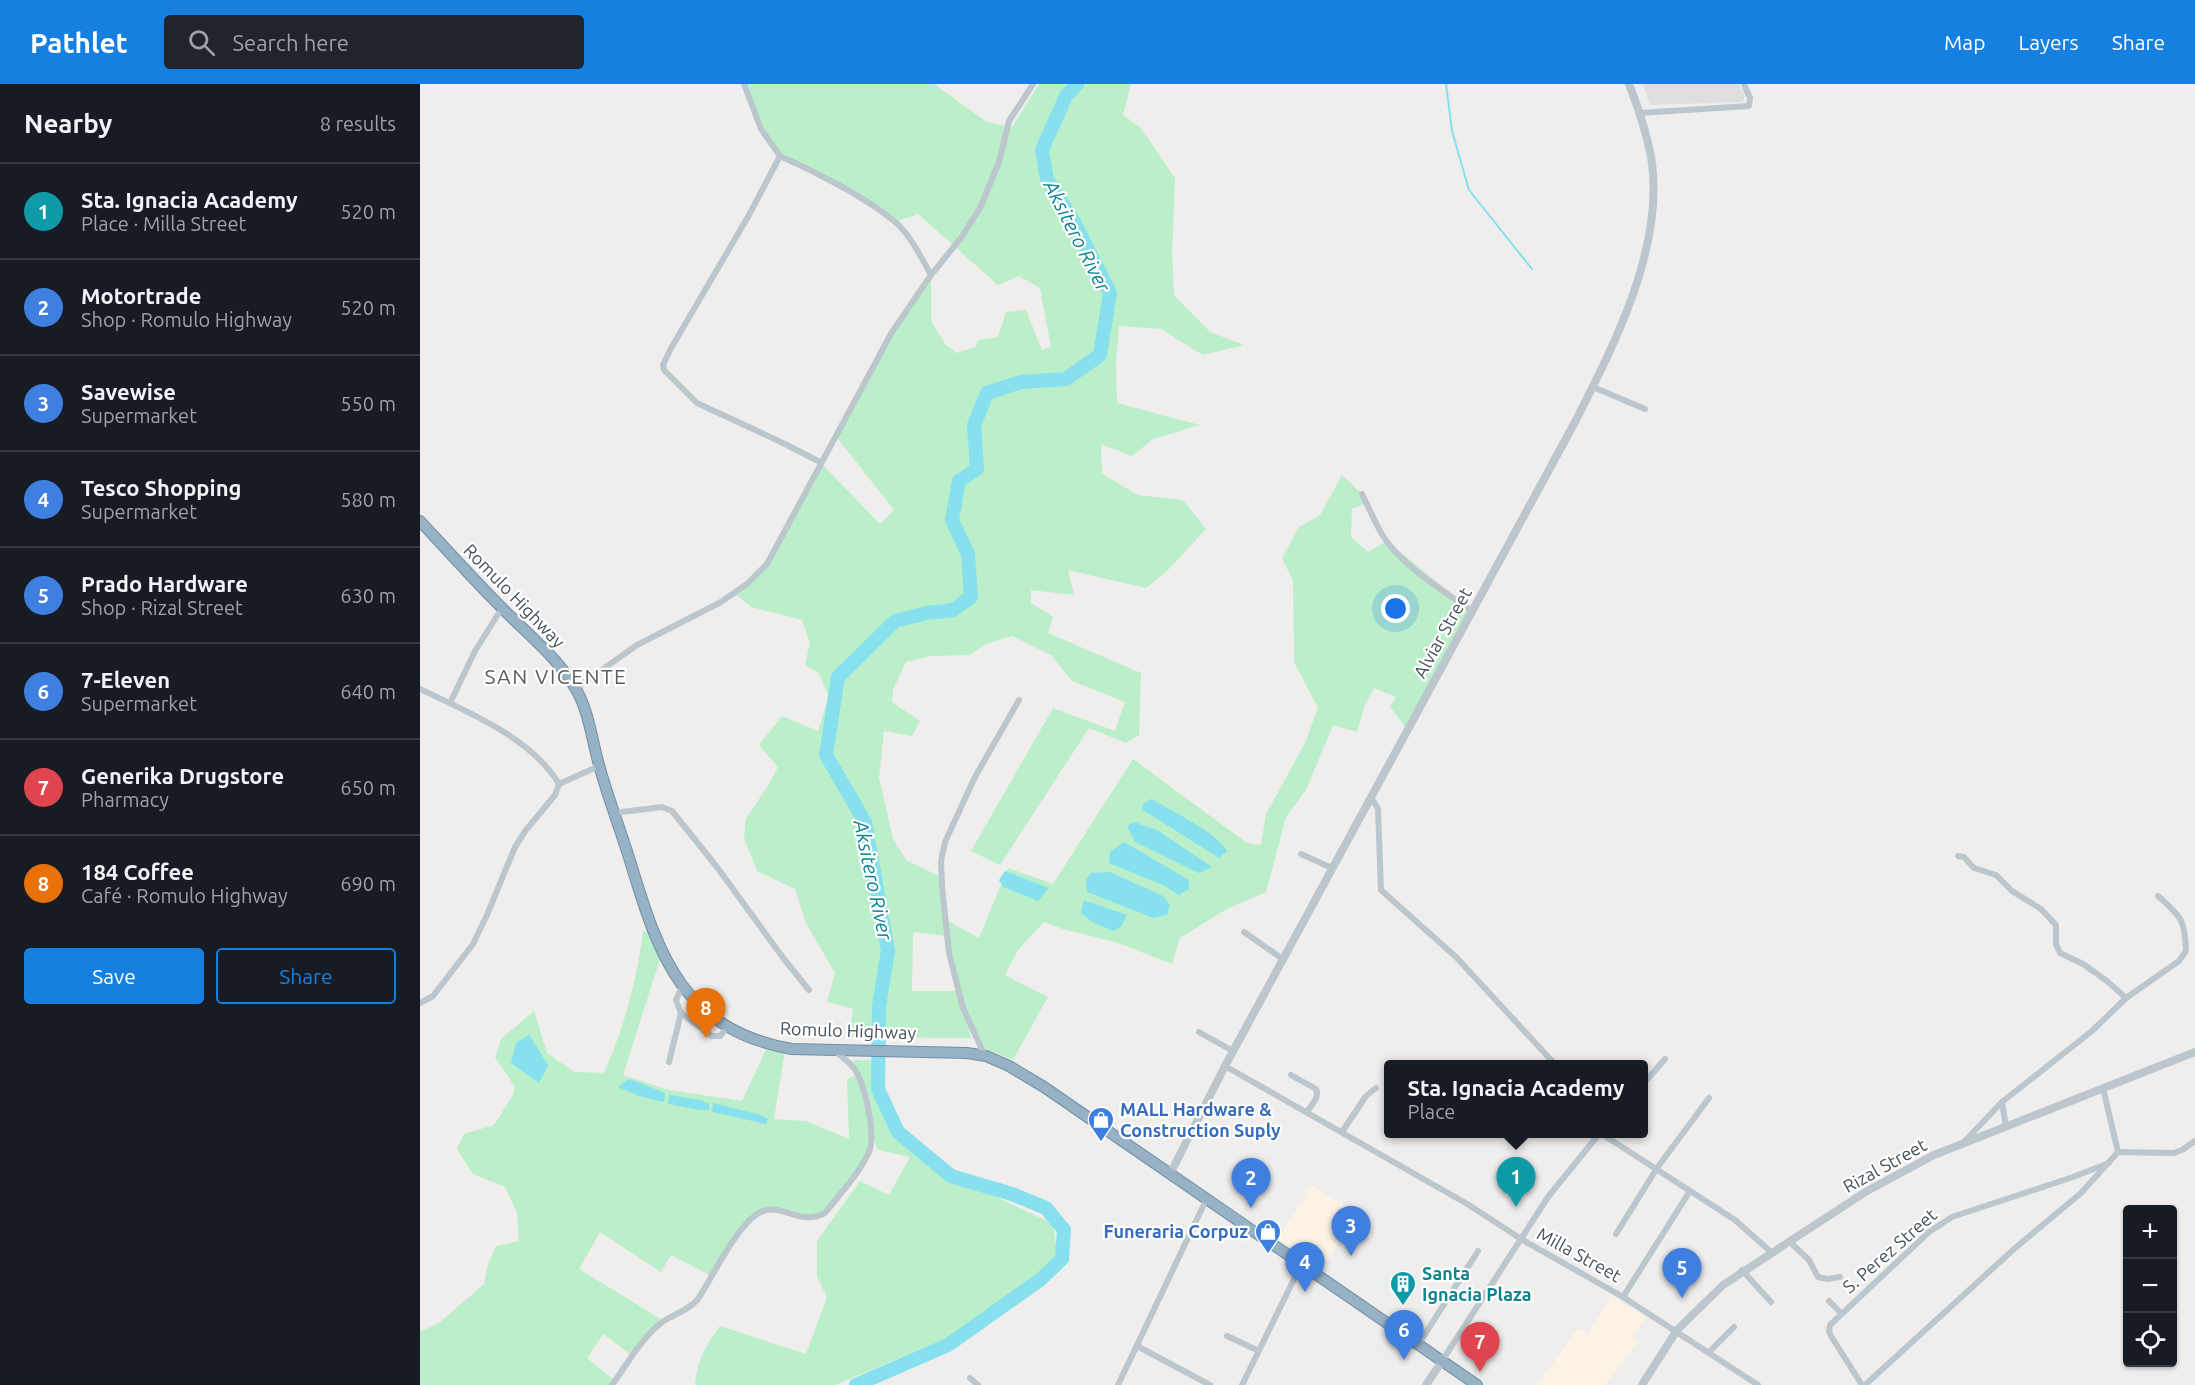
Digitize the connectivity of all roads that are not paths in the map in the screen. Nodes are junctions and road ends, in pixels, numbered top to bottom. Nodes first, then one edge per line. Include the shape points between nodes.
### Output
1 (745, 84) edge
2 (1033, 84) edge
3 (1629, 84) edge
4 (1744, 84) edge
5 (1640, 113) junction
6 (780, 156) junction
7 (931, 275) junction
8 (1593, 387) junction
9 (1645, 410) dead end
10 (820, 462) junction
11 (1362, 494) dead end
12 (420, 521) edge
13 (502, 608) junction
14 (1472, 611) junction
15 (420, 689) edge
16 (575, 689) junction
17 (1019, 700) dead end
18 (450, 703) junction
19 (599, 766) junction
20 (559, 784) junction
21 (1371, 796) junction
22 (614, 813) junction
23 (1301, 854) dead end
24 (1958, 856) dead end
25 (1332, 868) junction
26 (2158, 896) dead end
27 (1244, 932) dead end
28 (1284, 960) junction
29 (682, 987) junction
30 (809, 990) dead end
31 (2126, 998) junction
32 (420, 1003) edge
33 (681, 1013) junction
34 (728, 1027) junction
35 (1199, 1032) dead end
36 (837, 1050) junction
37 (1233, 1051) junction
38 (2195, 1052) edge
39 (986, 1056) junction
40 (1665, 1059) dead end
41 (1551, 1060) edge
42 (669, 1062) dead end
43 (1225, 1066) junction
44 (1290, 1075) dead end
45 (1648, 1078) edge
46 (1376, 1088) dead end
47 (2103, 1088) junction
48 (1709, 1098) dead end
49 (2002, 1102) junction
50 (1307, 1112) junction
51 (2006, 1127) junction
52 (1342, 1132) junction
53 (1597, 1138) edge
54 (1607, 1138) edge
55 (2195, 1141) edge
56 (1962, 1144) junction
57 (2118, 1152) junction
58 (2109, 1163) junction
59 (1657, 1168) junction
60 (1170, 1174) junction
61 (1690, 1191) junction
62 (1207, 1198) junction
63 (1616, 1234) dead end
64 (1521, 1239) junction
65 (1789, 1241) junction
66 (1478, 1251) dead end
67 (1772, 1252) junction
68 (1301, 1265) junction
69 (1742, 1270) junction
70 (1840, 1277) dead end
71 (1623, 1297) junction
72 (1828, 1301) dead end
73 (1771, 1302) dead end
74 (1842, 1314) junction
75 (1734, 1327) dead end
76 (1677, 1330) junction
77 (1227, 1336) dead end
78 (1418, 1345) junction
79 (1137, 1346) junction
80 (1259, 1351) junction
81 (1709, 1352) junction
82 (1442, 1361) junction
83 (970, 1378) dead end
84 (612, 1385) edge
85 (978, 1385) edge
86 (1118, 1385) edge
87 (1210, 1385) edge
88 (1242, 1385) edge
89 (1426, 1385) edge
90 (1477, 1385) edge
91 (1642, 1385) edge
92 (1758, 1385) edge
93 (1864, 1385) edge

1 - 6 street via 761,129
2 - 7 street via 1009,121 999,162 980,208
3 - 5 street, Alviar Street
4 - 5 street via 1749,106
5 - 8 street, Alviar Street via 1652,163 1650,236 1631,296
6 - 7 street via 806,167 895,222
6 - 10 street via 663,364 698,404
7 - 10 street via 892,332
8 - 9 street
8 - 14 street, Alviar Street
10 - 16 street via 767,564 747,584 721,602 637,645
11 - 14 street via 1393,549
12 - 13 highway, Romulo Highway
13 - 16 highway, Romulo Highway via 556,661
13 - 18 street via 475,651
14 - 21 street, Alviar Street
15 - 18 street
16 - 19 highway, Romulo Highway via 585,709
17 - 39 street via 975,777 945,842 941,861 949,953 963,1008
18 - 20 street via 489,722 521,744
19 - 20 street
19 - 22 highway, Romulo Highway
20 - 32 street via 515,848 472,944 432,996
21 - 25 street, Alviar Street
21 - 41 street via 1377,809 1381,890 1450,951
22 - 29 highway, Romulo Highway via 655,939
22 - 30 street via 662,807 672,811
23 - 25 street
24 - 31 street via 1974,868 1996,875 2012,891 2041,909 2056,925 2060,953 2091,969
25 - 28 street, Alviar Street
26 - 31 street via 2180,916 2187,951 2179,961
27 - 28 street
28 - 37 street, Alviar Street
29 - 33 street via 676,1000
29 - 34 highway, Romulo Highway via 708,1014
31 - 49 street via 2092,1031
33 - 34 street via 712,1036 720,1036
33 - 42 street
34 - 36 highway, Romulo Highway via 772,1046
35 - 37 street
36 - 39 highway, Romulo Highway
36 - 84 street via 858,1074 863,1092 871,1134 870,1150 862,1164 825,1212 817,1216 804,1218 776,1210 755,1216 736,1238 697,1300 657,1327
37 - 43 street, Alviar Street
38 - 47 street, Rizal Street
39 - 60 highway, Romulo Highway via 1026,1074
40 - 45 street
43 - 50 street, Milla Street
43 - 60 street, Alviar Street
44 - 50 street via 1316,1089 1317,1096
46 - 52 street via 1366,1096
47 - 51 street, Rizal Street
47 - 57 street
48 - 59 street
49 - 51 street
49 - 56 street
50 - 52 street, Milla Street
51 - 56 street, Rizal Street
52 - 64 street, Milla Street
53 - 64 street via 1548,1197
54 - 59 street
55 - 57 street via 2174,1153
56 - 65 street, Rizal Street via 1867,1191
57 - 58 street
58 - 74 street, S. Perez Street via 1952,1217 1929,1232
58 - 93 street via 2081,1193
59 - 61 street
59 - 63 street
60 - 62 highway, Romulo Highway
61 - 67 street
61 - 71 street
62 - 68 highway, Romulo Highway
62 - 79 street
64 - 71 street, Milla Street
64 - 82 street
65 - 67 street, Rizal Street
65 - 70 street via 1809,1260 1818,1277
66 - 78 street
67 - 69 street, Rizal Street
68 - 78 highway, Romulo Highway
68 - 80 street
69 - 73 street
69 - 76 street, Rizal Street
71 - 76 street, Milla Street
72 - 74 street
74 - 93 street, S. Perez Street via 1829,1330
75 - 81 street
76 - 81 street, Milla Street
76 - 91 street, Rizal Street
77 - 80 street
78 - 82 highway, Romulo Highway
79 - 86 street
79 - 87 street
80 - 88 street
81 - 92 street, Milla Street
82 - 89 street
82 - 90 highway, Romulo Highway
83 - 85 street

